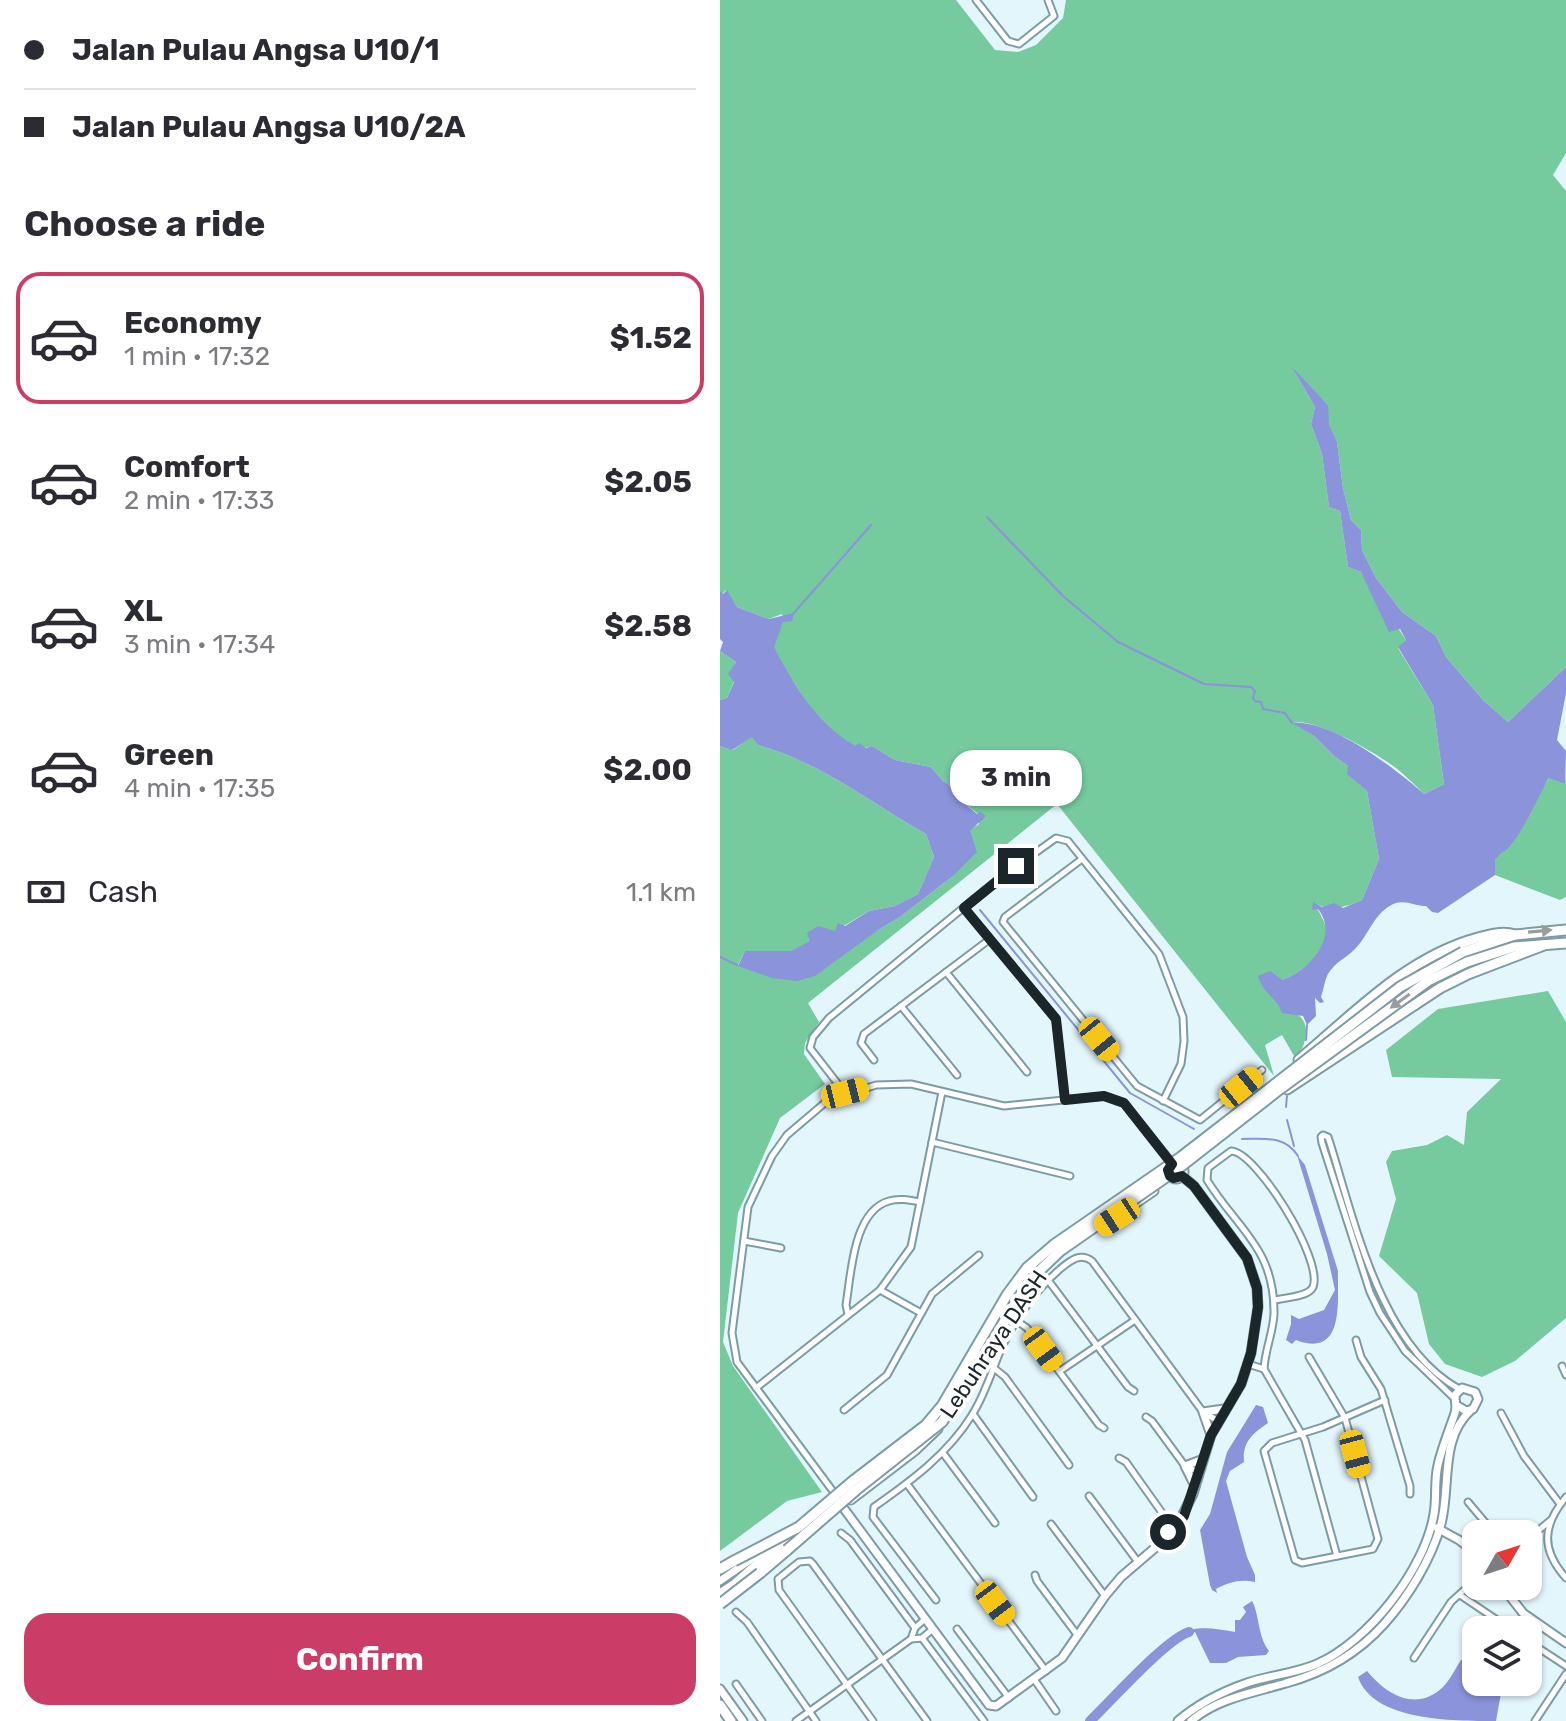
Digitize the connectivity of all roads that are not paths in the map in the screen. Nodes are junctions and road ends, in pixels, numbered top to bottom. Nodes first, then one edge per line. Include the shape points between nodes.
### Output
1 (976, 0) edge
2 (1048, 0) edge
3 (1082, 859) junction
4 (964, 908) junction
5 (1566, 930) edge
6 (1515, 935) junction
7 (990, 939) junction
8 (1566, 943) edge
9 (1544, 945) junction
10 (1465, 957) junction
11 (946, 972) junction
12 (901, 1006) junction
13 (874, 1060) dead end
14 (1299, 1060) joint
15 (1262, 1070) dead end
16 (1027, 1072) dead end
17 (957, 1075) dead end
18 (942, 1092) junction
19 (845, 1093) junction
20 (1278, 1095) joint
21 (1065, 1100) junction
22 (1163, 1101) junction
23 (932, 1142) junction
24 (1176, 1170) junction
25 (1070, 1176) dead end
26 (920, 1202) junction
27 (744, 1241) junction
28 (781, 1248) dead end
29 (979, 1255) dead end
30 (1048, 1280) junction
31 (880, 1290) junction
32 (1274, 1300) junction
33 (921, 1313) junction
34 (848, 1314) junction
35 (1135, 1320) junction
36 (1017, 1321) junction
37 (1356, 1340) dead end
38 (1097, 1346) junction
39 (1251, 1353) junction
40 (1265, 1357) junction
41 (1309, 1357) dead end
42 (1248, 1364) junction
43 (1562, 1366) dead end
44 (995, 1369) junction
45 (1059, 1371) junction
46 (1264, 1371) junction
47 (1566, 1375) edge
48 (756, 1388) junction
49 (1459, 1389) junction
50 (1134, 1391) dead end
51 (1385, 1400) junction
52 (1455, 1402) junction
53 (1224, 1409) junction
54 (1473, 1409) junction
55 (844, 1410) dead end
56 (1203, 1412) junction
57 (1501, 1413) dead end
58 (973, 1414) junction
59 (1146, 1417) dead end
60 (1345, 1418) junction
61 (1218, 1421) junction
62 (1297, 1425) junction
63 (1104, 1428) dead end
64 (1303, 1434) junction
65 (1211, 1435) junction
66 (1293, 1437) junction
67 (943, 1453) junction
68 (1119, 1458) dead end
69 (1201, 1460) junction
70 (1069, 1465) dead end
71 (1185, 1466) junction
72 (1198, 1472) junction
73 (907, 1484) junction
74 (1195, 1485) junction
75 (1410, 1494) dead end
76 (848, 1496) junction
77 (1089, 1496) dead end
78 (1033, 1497) dead end
79 (1566, 1497) edge
80 (1468, 1502) dead end
81 (837, 1504) junction
82 (1560, 1504) junction
83 (1551, 1519) junction
84 (1483, 1520) edge
85 (995, 1523) dead end
86 (1051, 1524) dead end
87 (1174, 1524) junction
88 (799, 1527) junction
89 (1435, 1527) junction
90 (1542, 1527) edge
91 (841, 1533) dead end
92 (1462, 1544) edge
93 (1337, 1556) junction
94 (1138, 1562) junction
95 (720, 1569) edge
96 (1035, 1575) dead end
97 (1566, 1578) edge
98 (720, 1581) edge
99 (1462, 1591) edge
100 (720, 1594) edge
101 (1459, 1594) junction
102 (1105, 1596) junction
103 (936, 1600) dead end
104 (1513, 1600) edge
105 (720, 1605) edge
106 (736, 1612) dead end
107 (1491, 1616) edge
108 (926, 1619) junction
109 (917, 1626) junction
110 (934, 1629) junction
111 (957, 1629) dead end
112 (924, 1637) junction
113 (1079, 1637) junction
114 (911, 1639) junction
115 (1566, 1643) edge
116 (1542, 1650) edge
117 (882, 1658) junction
118 (1414, 1658) dead end
119 (1566, 1666) edge
120 (1046, 1671) junction
121 (1566, 1674) edge
122 (1034, 1679) junction
123 (736, 1684) dead end
124 (846, 1684) junction
125 (720, 1686) edge
126 (1009, 1698) junction
127 (723, 1701) edge
128 (1056, 1711) dead end
129 (809, 1712) junction
130 (731, 1721) edge
131 (743, 1721) edge
132 (762, 1721) edge
133 (796, 1721) edge
134 (816, 1721) edge
135 (873, 1721) edge
136 (927, 1721) edge
137 (984, 1721) edge
138 (1178, 1721) edge
139 (1191, 1721) edge
140 (1535, 1721) edge

1 - 2 street via 1008,41 1019,44 1054,16
3 - 4 street via 1068,841 1056,838
3 - 22 street via 1159,954 1183,1017 1181,1064
3 - 22 street via 1003,922 1137,1086
4 - 7 street
4 - 19 street via 829,1018 813,1037 810,1048
6 -> 5 highway, Lebuhraya DASH
6 - 10 highway, Lebuhraya DASH
6 - 14 highway via 1464,942 1429,957
7 - 11 street
7 - 21 street via 1056,1019
8 - 9 highway, Lebuhraya DASH
9 - 10 highway, Lebuhraya DASH
9 - 20 highway via 1440,988
10 - 88 highway, Lebuhraya DASH, bridge via 1400,987 1181,1157 1055,1244 1007,1295 926,1425
10 -> 105 highway, Lebuhraya DASH, bridge via 1060,1251 1017,1300 942,1422
11 - 12 street
11 - 16 street
12 - 13 street via 861,1038
12 - 17 street
14 - 24 street
15 - 22 street via 1200,1120
18 - 19 street via 911,1084
18 - 21 street via 1004,1106
18 - 23 street
19 - 27 street via 827,1101 787,1135 772,1156 748,1207
20 - 24 street
21 - 24 street via 1104,1096 1124,1103
23 - 25 street
23 - 26 street
24 - 39 street via 1247,1258 1258,1307
24 - 76 street via 1046,1268 1018,1304 954,1412 915,1451
24 - 76 street via 1095,1218 1028,1270 929,1426
26 - 31 street via 911,1247
26 - 34 street via 885,1201 865,1220 855,1245
27 - 28 street
27 - 48 street via 732,1333 737,1362
29 - 33 street via 932,1294
30 - 35 street via 1079,1256 1087,1257
30 - 36 street
30 - 38 street
31 - 33 street
31 - 34 street
32 - 32 street via 1312,1289 1306,1251 1290,1213 1244,1155 1231,1151 1206,1171 1207,1180 1253,1238
32 - 40 street
33 - 55 street via 887,1375
34 - 48 street
35 - 38 street
35 - 56 street
36 - 44 street
36 - 45 street
37 - 51 street
38 - 45 street
38 - 50 street
39 - 40 street
39 - 42 street
40 - 46 street
41 - 60 street
42 - 46 street
42 - 53 street
43 - 47 street
44 - 58 street
44 - 70 street
45 - 63 street
46 - 62 street
48 - 81 street
49 - 52 street
49 - 52 street via 1411,1347 1388,1311 1323,1135 1380,1313 1405,1351
49 - 54 street via 1475,1392
51 - 60 street
51 - 75 street
52 - 54 street via 1462,1410
52 - 89 street via 1436,1471
53 - 56 street
53 - 61 street
54 - 89 street via 1450,1444
56 - 61 street
56 - 65 street
57 - 82 street via 1524,1456
58 - 67 street
58 - 78 street
59 - 71 street
60 - 64 street
60 - 93 street via 1378,1539 1373,1549
61 - 65 street
62 - 64 street
62 - 66 street
64 - 66 street
64 - 93 street
65 - 69 street
66 - 93 street via 1264,1451 1292,1557 1302,1563
67 - 73 street
67 - 85 street
68 - 87 street
69 - 71 street
69 - 72 street
71 - 72 street
71 - 74 street
72 - 74 street
73 - 103 street via 874,1507 873,1517
73 - 120 street
74 - 87 street via 1184,1516
76 - 81 street
76 - 81 street via 850,1506
77 - 94 street
79 - 82 street
80 - 84 street
81 - 98 street
81 - 105 street
81 - 108 street
82 - 83 street
83 - 90 street
83 - 97 street via 1547,1547
86 - 102 street
87 - 94 street via 1180,1533 1170,1535
88 - 95 highway, bridge
88 - 100 highway, bridge
89 - 92 street
89 - 138 street via 1378,1618 1329,1658 1207,1699
89 - 139 street via 1429,1556 1413,1583 1384,1624 1352,1652 1289,1683 1212,1707
91 - 109 street
94 - 102 street
96 - 113 street
99 - 101 street
101 - 107 street
101 - 118 street
102 - 113 street
104 - 115 street
106 - 129 street
108 - 109 street
108 - 110 street
109 - 114 street
110 - 112 street
110 - 126 street via 989,1705
111 - 126 street
112 - 114 street
112 - 137 street
113 - 120 street
114 - 117 street
116 - 119 street
117 - 124 street
117 - 124 street via 813,1564 804,1560 789,1569 778,1579 779,1590
117 - 136 street
120 - 122 street
121 - 140 street
122 - 126 street
122 - 128 street
123 - 132 street
124 - 129 street
124 - 135 street
125 - 127 street
127 - 130 highway
127 - 131 street
129 - 133 street
129 - 134 street

